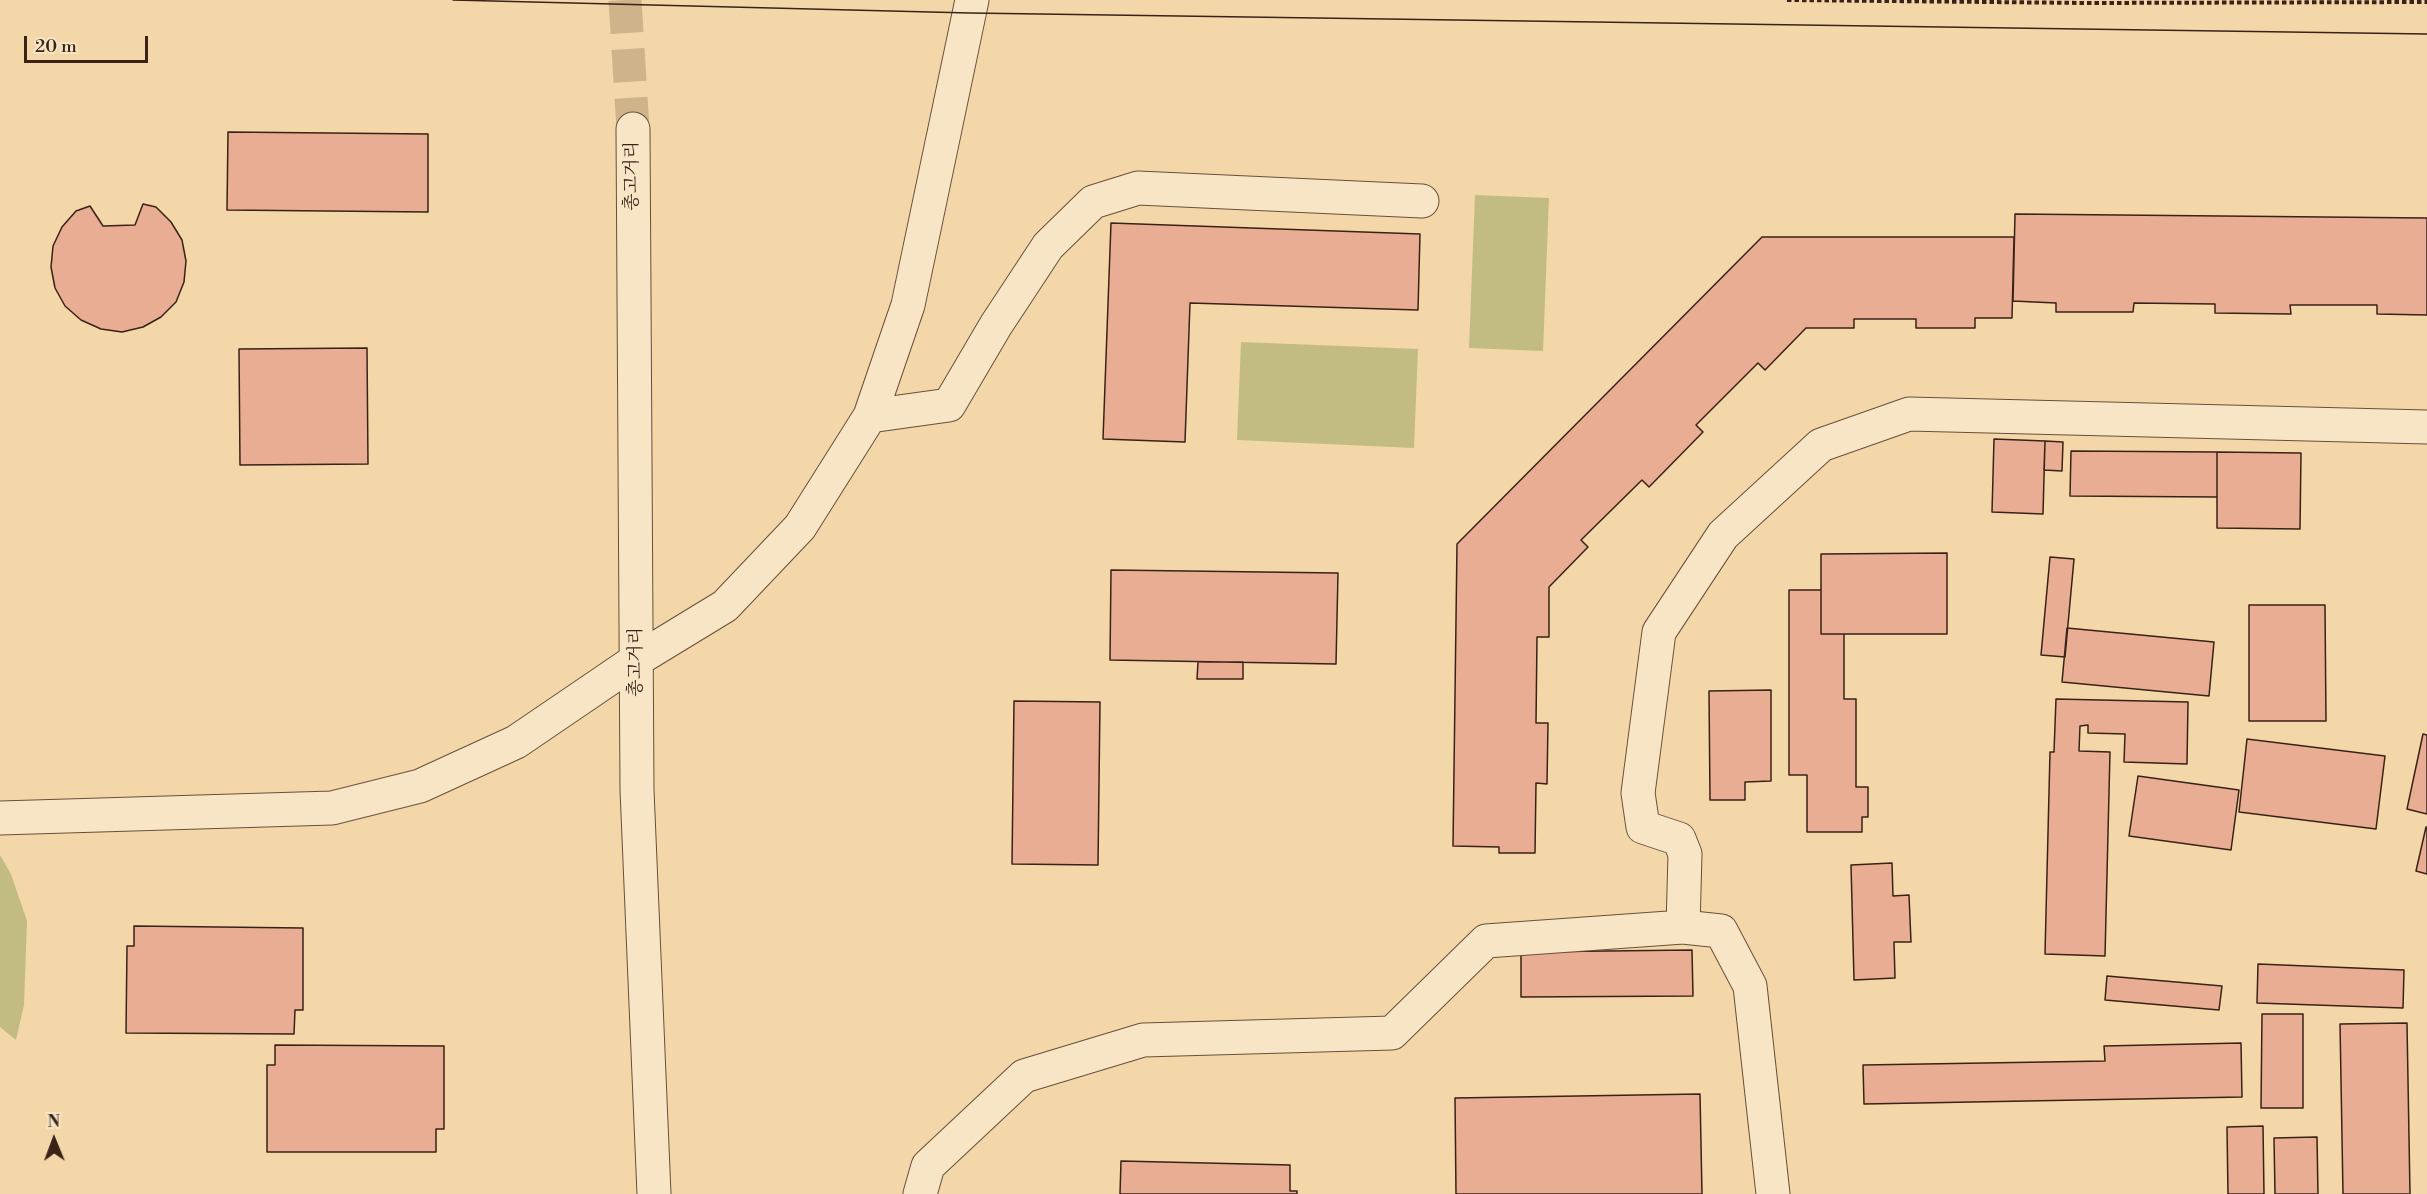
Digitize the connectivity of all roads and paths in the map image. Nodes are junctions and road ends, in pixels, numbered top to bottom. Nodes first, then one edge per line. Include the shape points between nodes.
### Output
1 (972, 0) edge
2 (1787, 0) edge
3 (2427, 2) edge
4 (633, 129) tunnel mouth
5 (1422, 201) dead end
6 (870, 416) junction
7 (2427, 427) edge
8 (638, 659) junction
9 (0, 818) edge
10 (1683, 927) junction
11 (654, 1194) edge
12 (920, 1194) edge
13 (1773, 1194) edge

1 - 6 street via 908,305
2 - 3 path
4 - 8 street, 총고거리
5 - 6 street via 1138,188 1093,202 1048,246 949,405
6 - 8 street via 800,527 785,543 724,606
7 - 10 street via 1909,414 1821,445 1723,535 1659,632 1638,793 1643,827 1679,839 1685,855
8 - 9 street via 516,742 420,786 332,808
8 - 11 street, 총고거리 via 637,790
10 - 12 street via 1486,941 1392,1033 1143,1040 1024,1076 928,1166
10 - 13 street via 1721,931 1750,986

